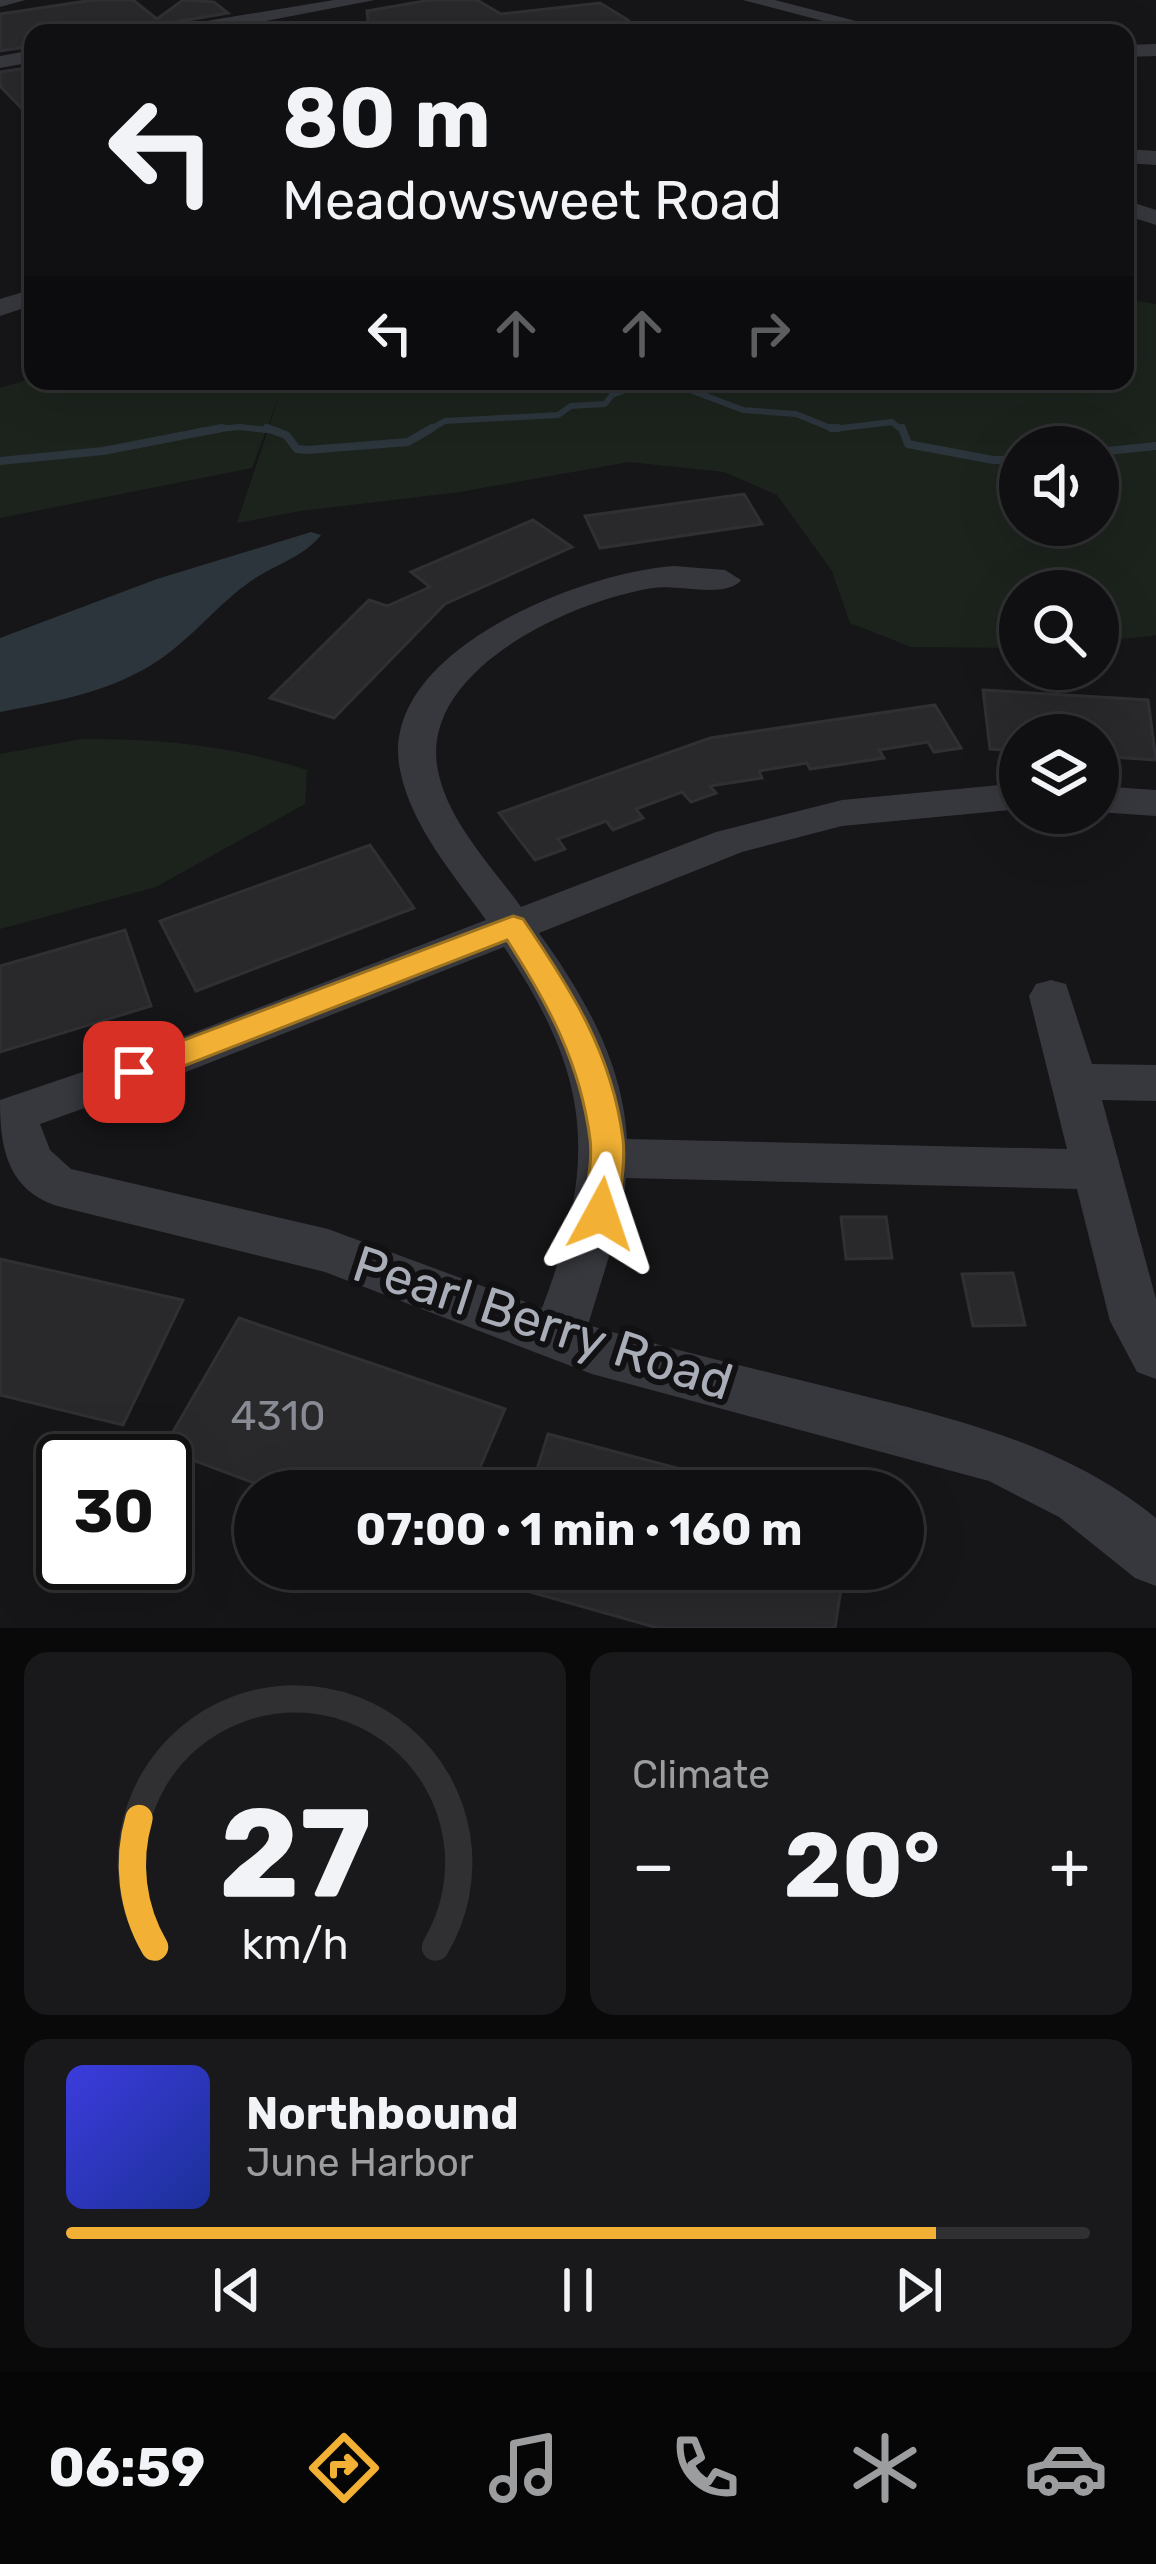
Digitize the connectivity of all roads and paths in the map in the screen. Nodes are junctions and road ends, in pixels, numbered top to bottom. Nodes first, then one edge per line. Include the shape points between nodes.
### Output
1 (16, 0) edge
2 (366, 0) edge
3 (752, 0) edge
4 (0, 2) edge
5 (282, 7) edge
6 (209, 24) edge
7 (850, 24) edge
8 (725, 580) dead end
9 (999, 797) edge
10 (1119, 800) edge
11 (1156, 803) edge
12 (513, 926) junction
13 (1052, 996) dead end
14 (1073, 1082) junction
15 (1156, 1083) edge
16 (7, 1117) edge
17 (606, 1158) junction
18 (1097, 1170) junction
19 (557, 1339) junction
20 (1156, 1354) edge
21 (1156, 1557) edge

1 - 4 street
2 - 5 street
3 - 7 street
5 - 6 street
8 - 12 street via 671,576 577,600 471,658 428,704 416,762 429,800
9 - 12 street via 892,805 786,825
10 - 11 street
12 - 16 street
12 - 17 street via 586,1048
13 - 14 street
14 - 15 street
14 - 18 street
16 - 19 street, Pearl Berry Road via 31,1162 57,1186 328,1251
17 - 18 street
17 - 19 street via 601,1214
18 - 20 street via 1136,1322
19 - 21 street, Pearl Berry Road via 992,1455 1095,1503

